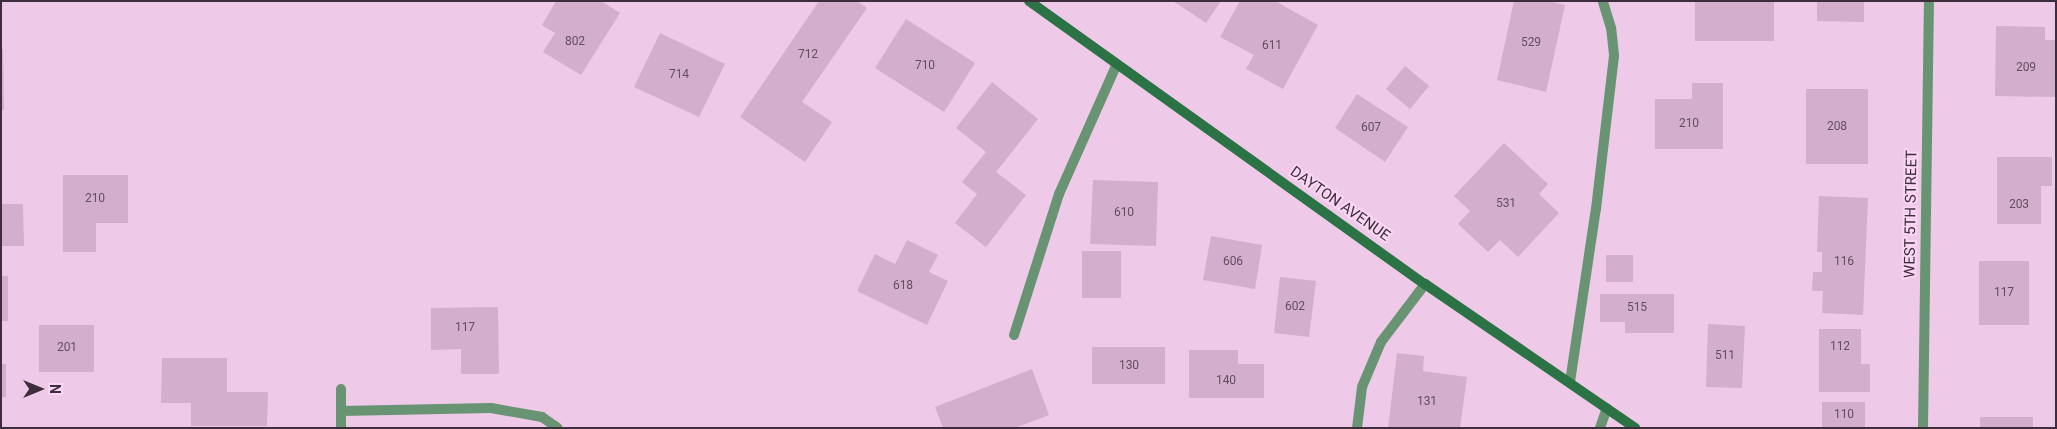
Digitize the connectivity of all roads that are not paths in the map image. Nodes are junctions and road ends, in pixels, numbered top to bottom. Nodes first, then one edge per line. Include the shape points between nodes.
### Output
1 (1029, 1) edge
2 (1603, 1) edge
3 (1928, 1) edge
4 (1117, 64) junction
5 (1425, 284) junction
6 (1014, 335) dead end
7 (1570, 382) junction
8 (341, 389) dead end
9 (1607, 408) junction
10 (341, 411) junction
11 (341, 428) edge
12 (558, 428) edge
13 (1357, 428) edge
14 (1600, 428) edge
15 (1636, 428) edge
16 (1923, 428) edge

1 - 4 street, DAYTON AVENUE
2 - 7 street via 1612,28 1614,55 1596,209
3 - 16 street, WEST 5TH STREET
4 - 5 street, DAYTON AVENUE
4 - 6 street via 1059,194
5 - 7 street, DAYTON AVENUE
5 - 13 street via 1381,342 1362,387
7 - 9 street, DAYTON AVENUE
8 - 10 street
9 - 14 street
9 - 15 street, DAYTON AVENUE
10 - 11 street
10 - 12 street via 491,408 542,417

